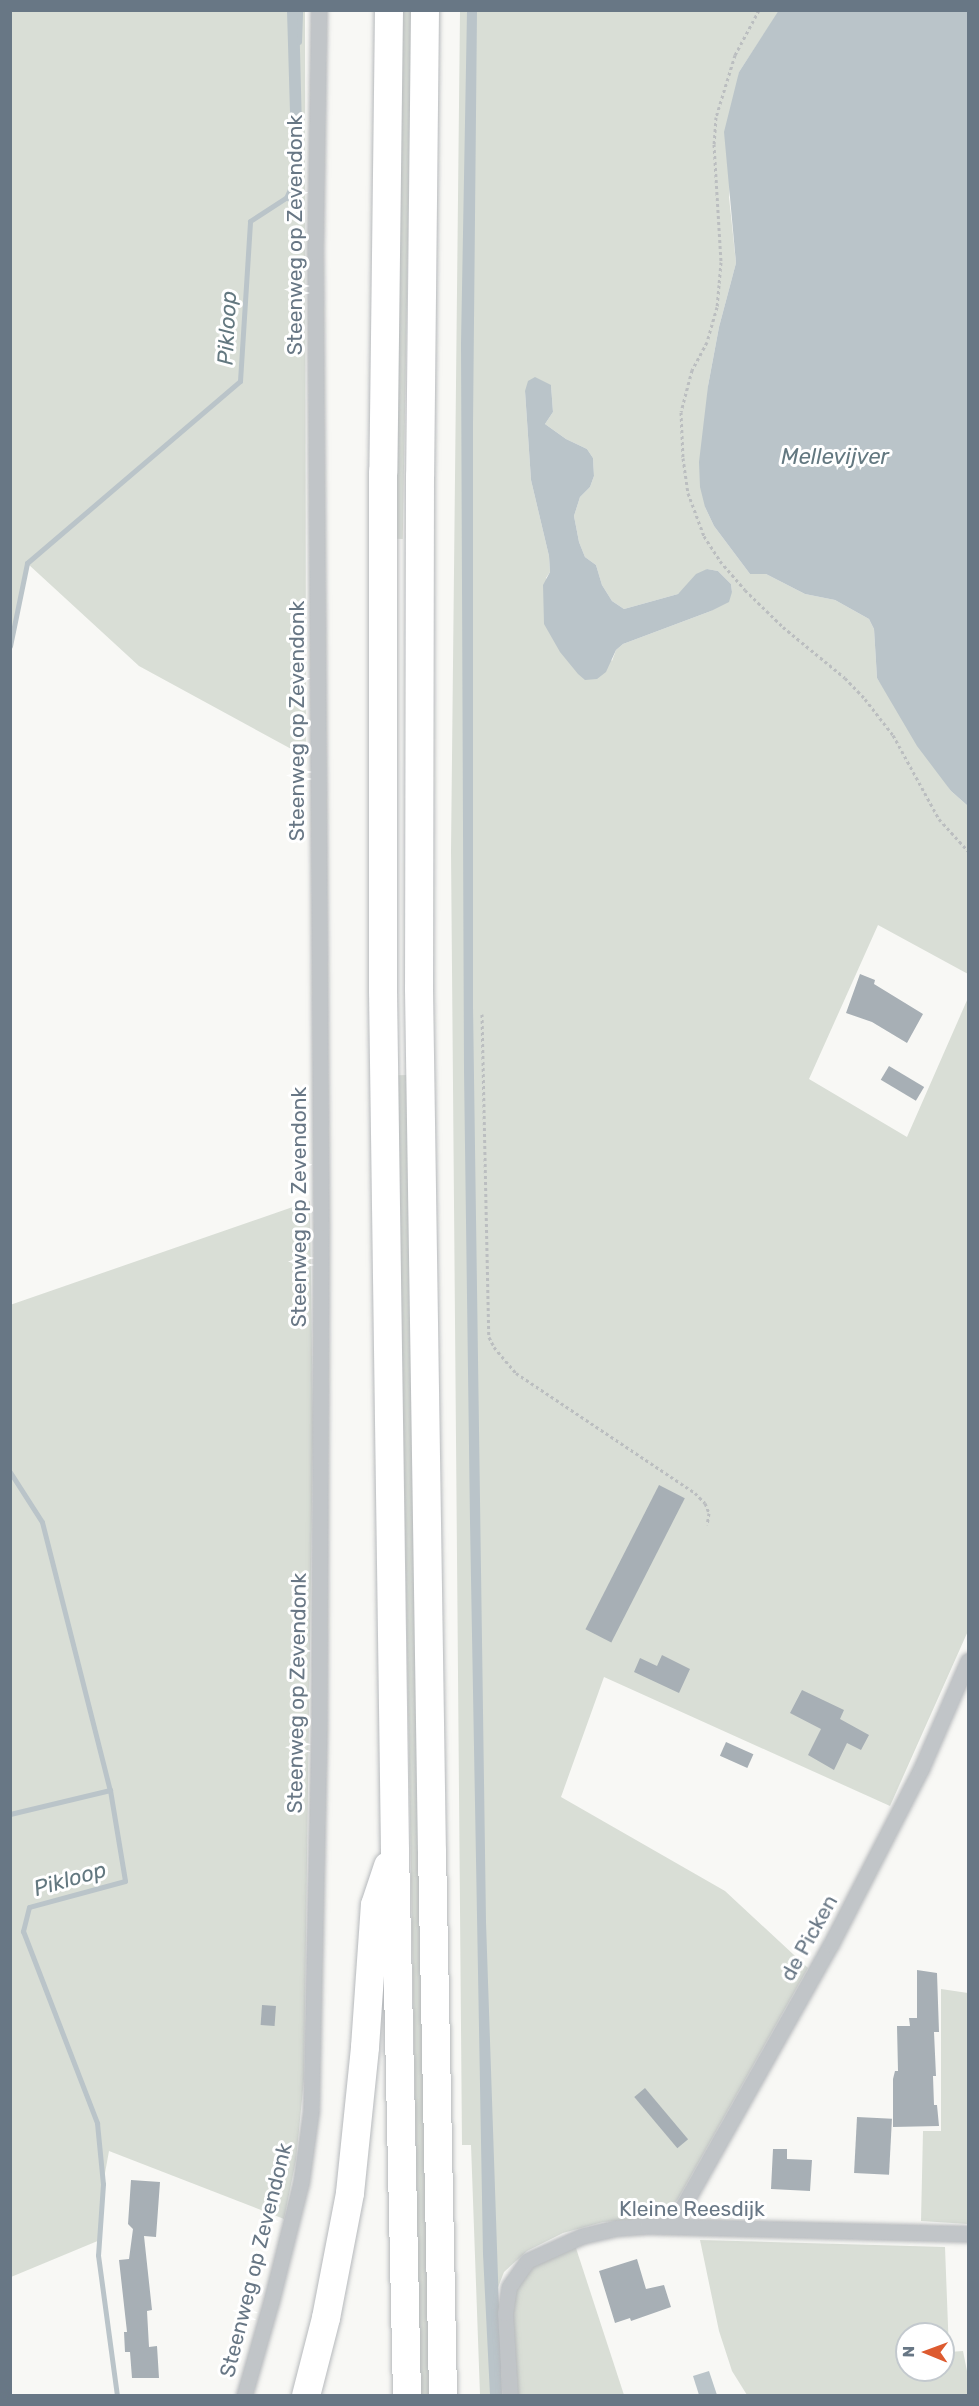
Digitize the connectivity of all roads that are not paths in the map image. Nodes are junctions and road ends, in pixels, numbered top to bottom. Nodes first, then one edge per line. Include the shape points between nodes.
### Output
1 (319, 10) edge
2 (389, 10) edge
3 (425, 10) edge
4 (969, 1661) edge
5 (395, 1851) junction
6 (672, 2226) junction
7 (969, 2234) edge
8 (244, 2396) edge
9 (306, 2396) edge
10 (406, 2396) edge
11 (443, 2396) edge
12 (510, 2396) edge

1 - 8 street, Steenweg op Zevendonk via 315,252 321,1223 319,1719 311,2111 301,2183
2 - 5 highway via 383,472 383,991
3 - 11 highway via 419,989
4 - 6 street, de Picken via 921,1769 831,1944
5 - 9 highway via 375,1905 350,2193 326,2318
5 - 10 highway
6 - 7 street, Kleine Reesdijk
6 - 12 street, Kleine Reesdijk via 618,2228 582,2236 527,2261 513,2278 506,2300

